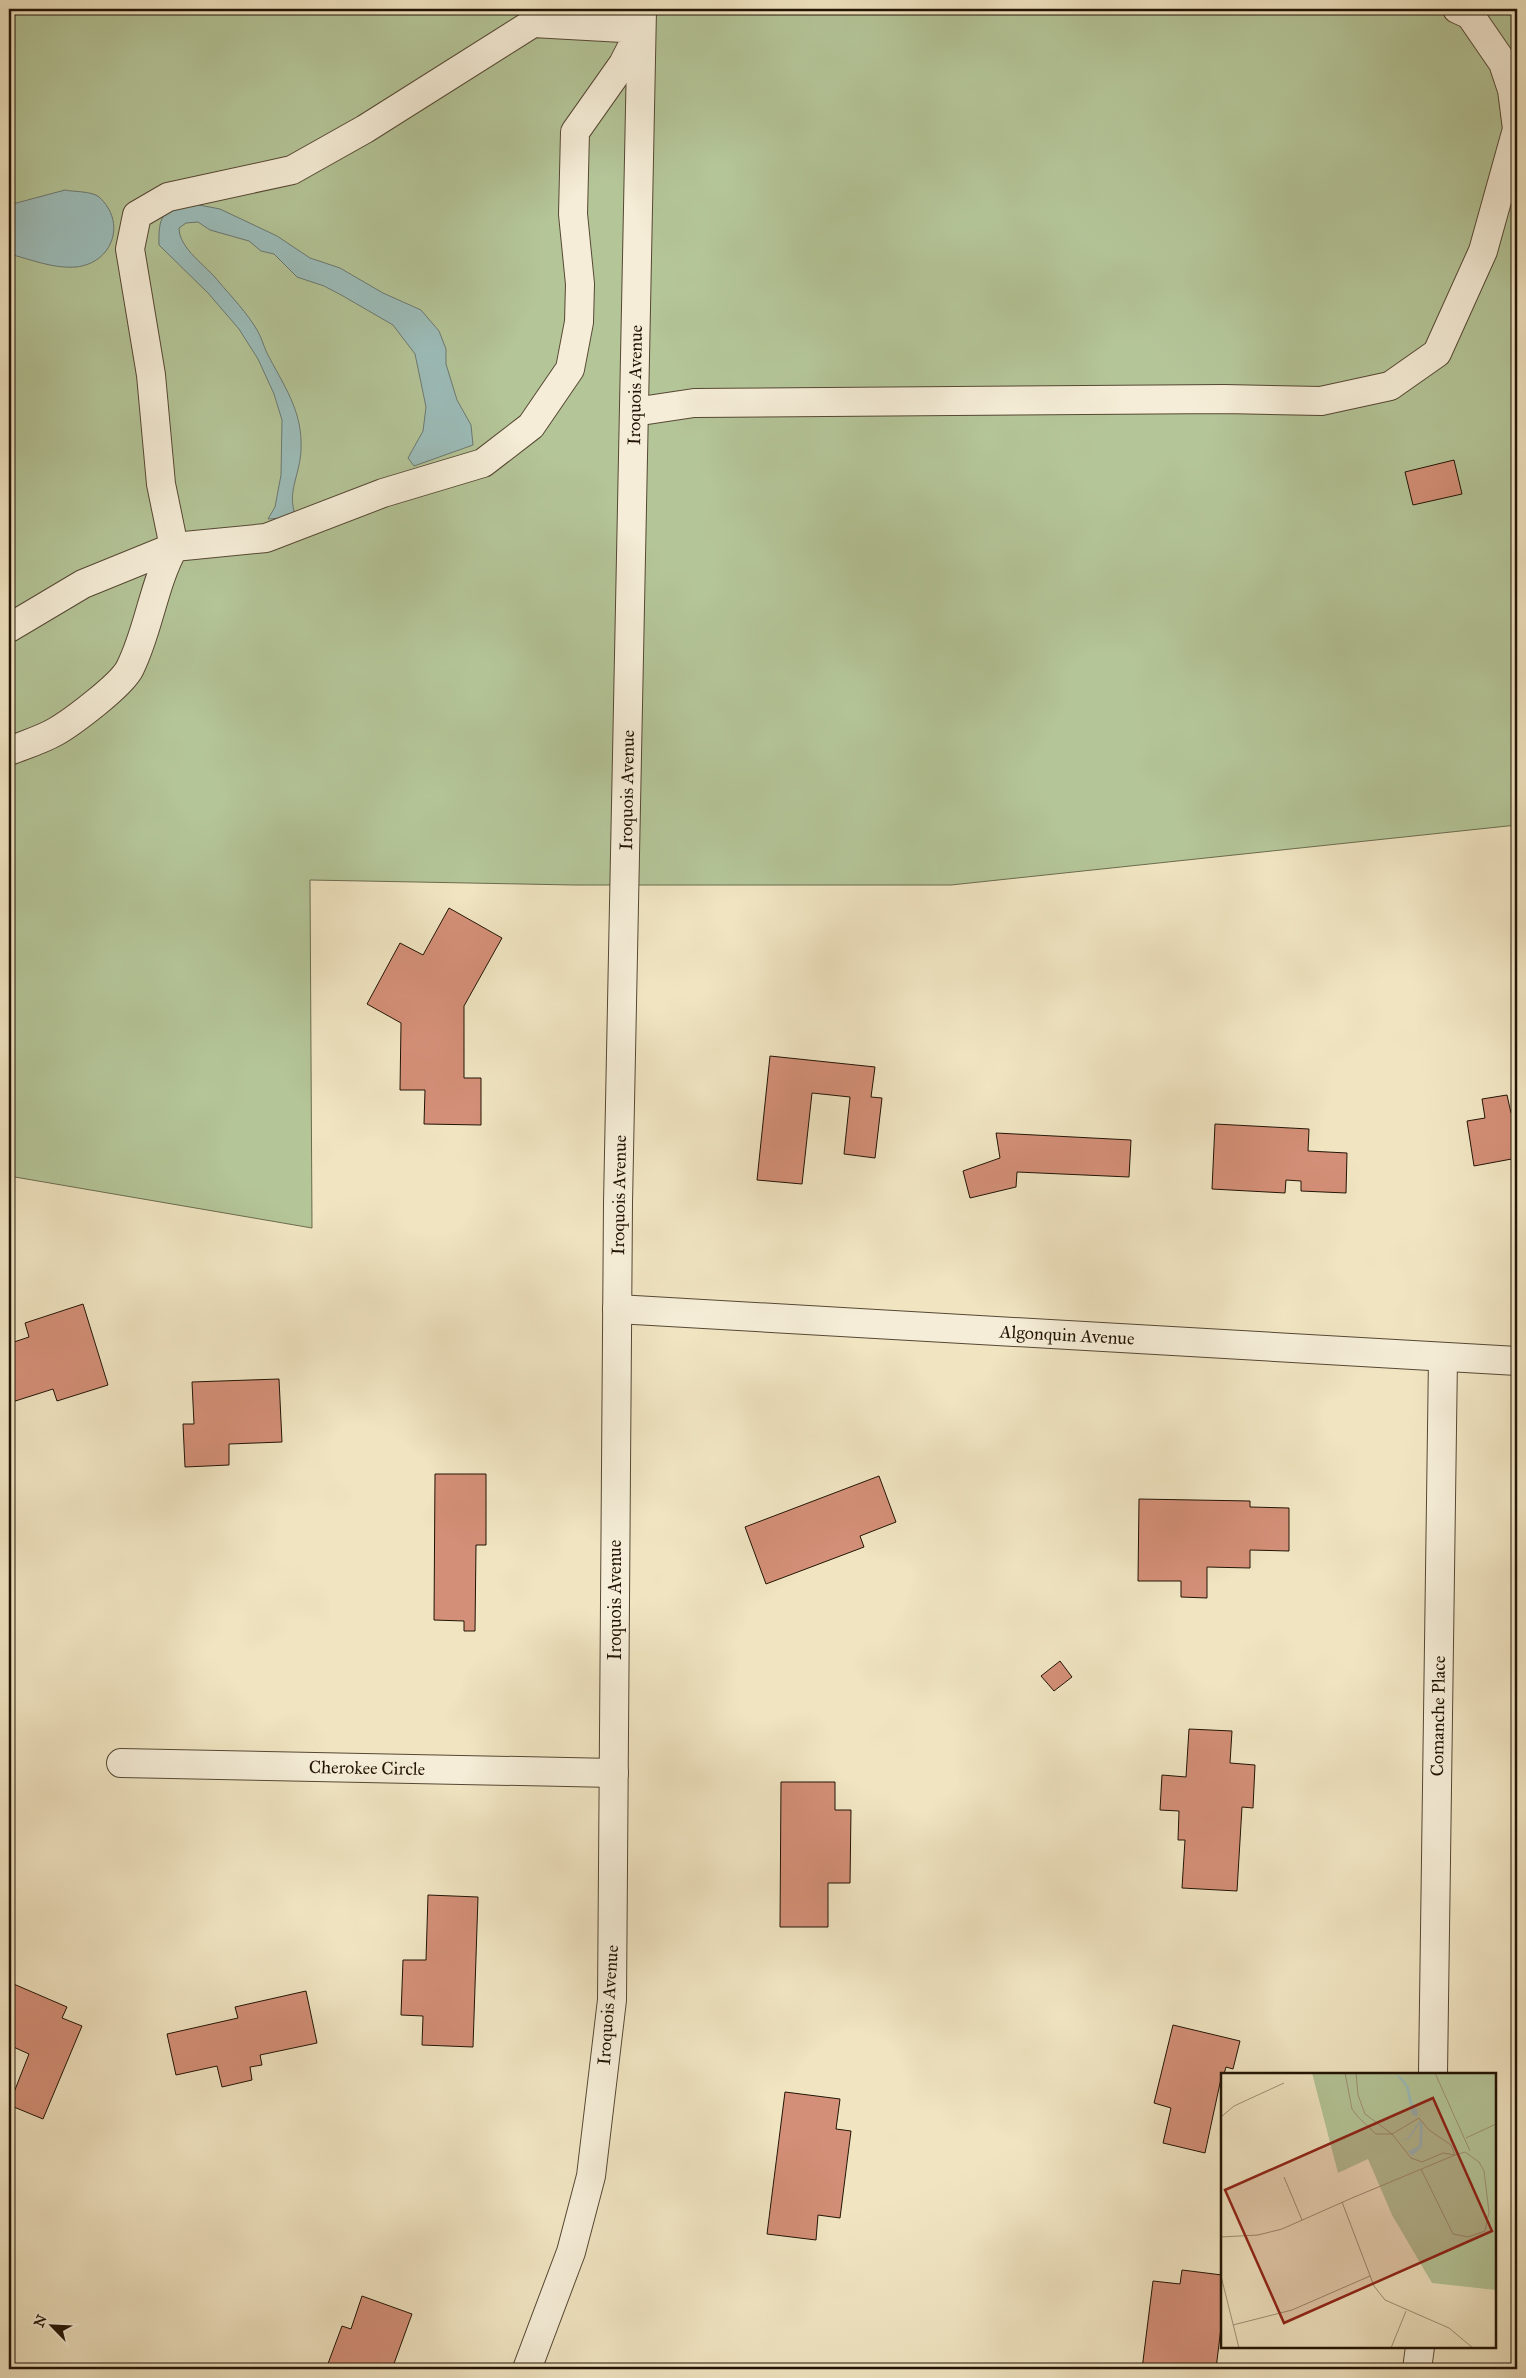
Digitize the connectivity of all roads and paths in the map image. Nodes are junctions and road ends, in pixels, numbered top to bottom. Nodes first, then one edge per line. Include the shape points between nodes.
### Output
1 (1457, 9) edge
2 (642, 19) edge
3 (634, 412) junction
4 (174, 547) junction
5 (9, 628) edge
6 (9, 751) edge
7 (617, 1309) junction
8 (1443, 1357) junction
9 (1517, 1361) edge
10 (121, 1763) dead end
11 (614, 1773) junction
12 (1433, 2073) edge
13 (1420, 2348) edge
14 (527, 2369) edge
15 (1418, 2369) edge

1 - 3 street via 1470,15 1503,63 1512,90 1517,129 1483,251 1437,354 1390,386 1321,401 694,402
2 - 3 street, Iroquois Avenue
2 - 4 street via 623,64 576,132 573,214 580,284 579,322 570,369 531,426 483,463 383,493 266,538
2 - 4 street via 533,23 292,170 168,197 138,216 130,249 150,375 161,484
3 - 7 street, Iroquois Avenue
4 - 5 street via 83,584
4 - 6 street via 165,563 129,670 104,695 55,732
7 - 8 street, Algonquin Avenue
7 - 11 street, Iroquois Avenue
8 - 9 street, Algonquin Avenue
8 - 12 street, Comanche Place
10 - 11 street, Cherokee Circle
11 - 14 street, Iroquois Avenue via 612,2000 591,2176 571,2252
13 - 15 street

